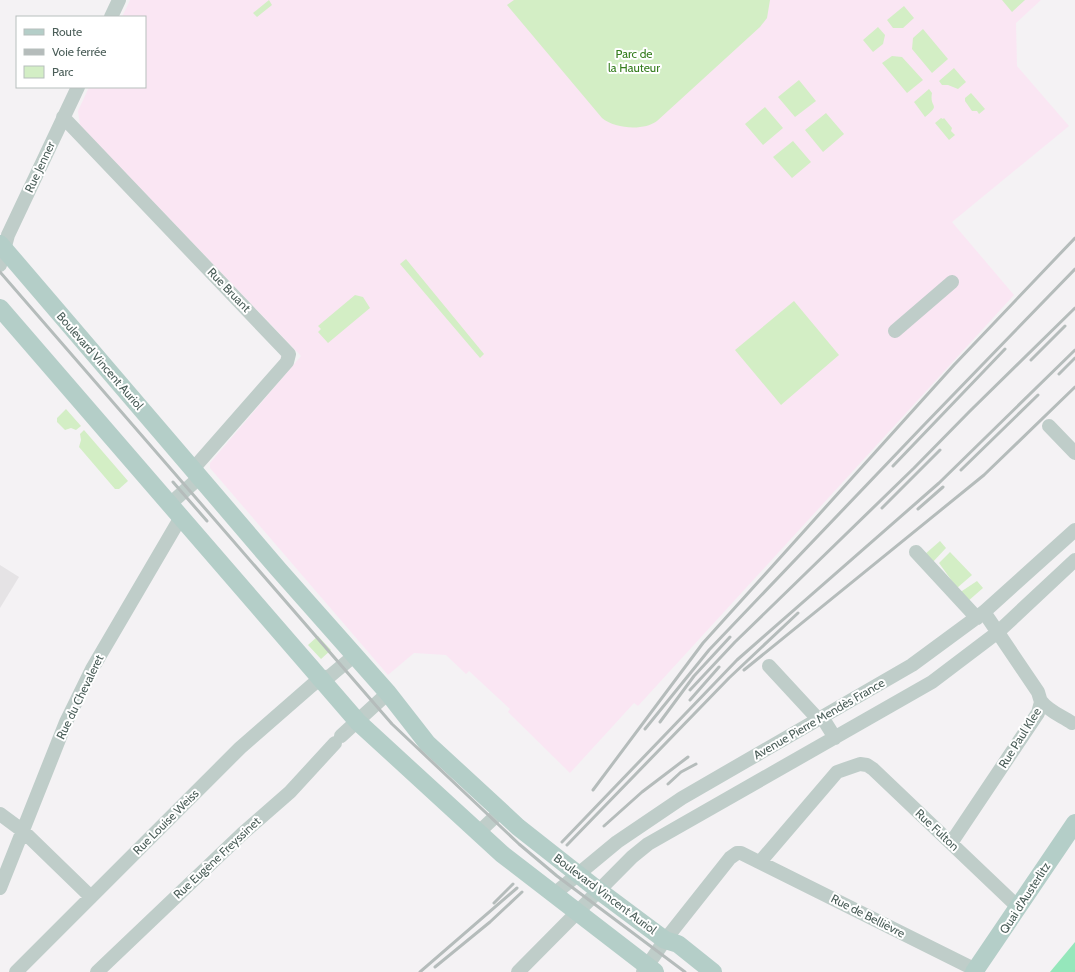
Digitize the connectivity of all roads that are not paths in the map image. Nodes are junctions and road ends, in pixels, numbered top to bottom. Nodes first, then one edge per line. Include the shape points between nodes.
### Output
1 (119, 0) edge
2 (111, 16) edge
3 (78, 88) edge
4 (63, 117) junction
5 (1, 253) edge
6 (952, 282) dead end
7 (0, 308) edge
8 (895, 331) dead end
9 (1049, 426) dead end
10 (1075, 454) edge
11 (197, 473) junction
12 (175, 510) junction
13 (1075, 530) edge
14 (916, 552) dead end
15 (1075, 560) edge
16 (981, 615) junction
17 (998, 632) junction
18 (355, 655) junction
19 (769, 666) dead end
20 (321, 678) junction
21 (388, 693) junction
22 (1040, 701) junction
23 (820, 718) junction
24 (358, 722) junction
25 (1072, 723) dead end
26 (835, 738) junction
27 (501, 811) junction
28 (0, 814) edge
29 (1075, 823) edge
30 (23, 831) junction
31 (478, 833) junction
32 (951, 843) junction
33 (760, 862) junction
34 (577, 874) junction
35 (0, 888) edge
36 (598, 890) junction
37 (553, 895) junction
38 (91, 897) junction
39 (1019, 908) junction
40 (576, 912) junction
41 (665, 940) junction
42 (648, 970) edge
43 (975, 971) edge
44 (16, 972) edge
45 (97, 972) edge
46 (518, 972) edge
47 (713, 972) edge

1 - 2 street
3 - 4 street, Rue Jenner
4 - 5 street, Rue Jenner
4 - 11 street, Rue Bruant via 289,354 287,362
5 - 11 main road, Boulevard Vincent Auriol
6 - 8 street
7 - 12 main road
9 - 10 street
11 - 12 street
11 - 18 main road, Boulevard Vincent Auriol
12 - 20 main road
12 - 30 street, Rue du Chevaleret via 66,722
13 - 16 street, Avenue Pierre Mendès France
14 - 16 street, Rue Paul Klee
15 - 17 street, Avenue Pierre Mendès France
16 - 17 street, Rue Paul Klee
16 - 23 street, Avenue Pierre Mendès France via 912,665
17 - 22 street, Rue Paul Klee via 1038,692
17 - 26 street, Avenue Pierre Mendès France via 932,682
18 - 20 street via 330,676
18 - 21 main road, Boulevard Vincent Auriol
19 - 23 street
20 - 24 main road
20 - 38 street, Rue Louise Weiss via 240,748
21 - 24 street
21 - 27 main road, Boulevard Vincent Auriol via 427,743
22 - 25 street via 1046,708
22 - 32 street, Rue Paul Klee via 1038,713
23 - 26 street
23 - 34 street, Avenue Pierre Mendès France via 682,798 616,842
24 - 31 main road
24 - 45 street, Rue Eugène Freyssinet via 290,792 242,834
26 - 36 street, Avenue Pierre Mendès France via 658,838 632,857
27 - 31 street
27 - 34 main road, Boulevard Vincent Auriol
28 - 30 street
29 - 39 main road, Quai d'Austerlitz
30 - 35 street, Rue du Chevaleret
30 - 38 street
31 - 37 main road
32 - 33 street, Rue Fulton via 870,767 860,764 852,765 834,775
32 - 39 street, Rue Fulton
33 - 41 street, Rue de Bellièvre via 741,853 732,856
33 - 43 street, Rue de Bellièvre
34 - 36 main road, Boulevard Vincent Auriol
34 - 37 street, Avenue Pierre Mendès France
36 - 40 street, Avenue Pierre Mendès France
36 - 41 main road, Boulevard Vincent Auriol
37 - 40 main road
38 - 44 street, Rue Louise Weiss
39 - 43 main road, Quai d'Austerlitz
40 - 42 main road
40 - 46 street, Avenue Pierre Mendès France
41 - 42 street, Rue de Bellièvre
41 - 47 main road, Boulevard Vincent Auriol via 678,944

